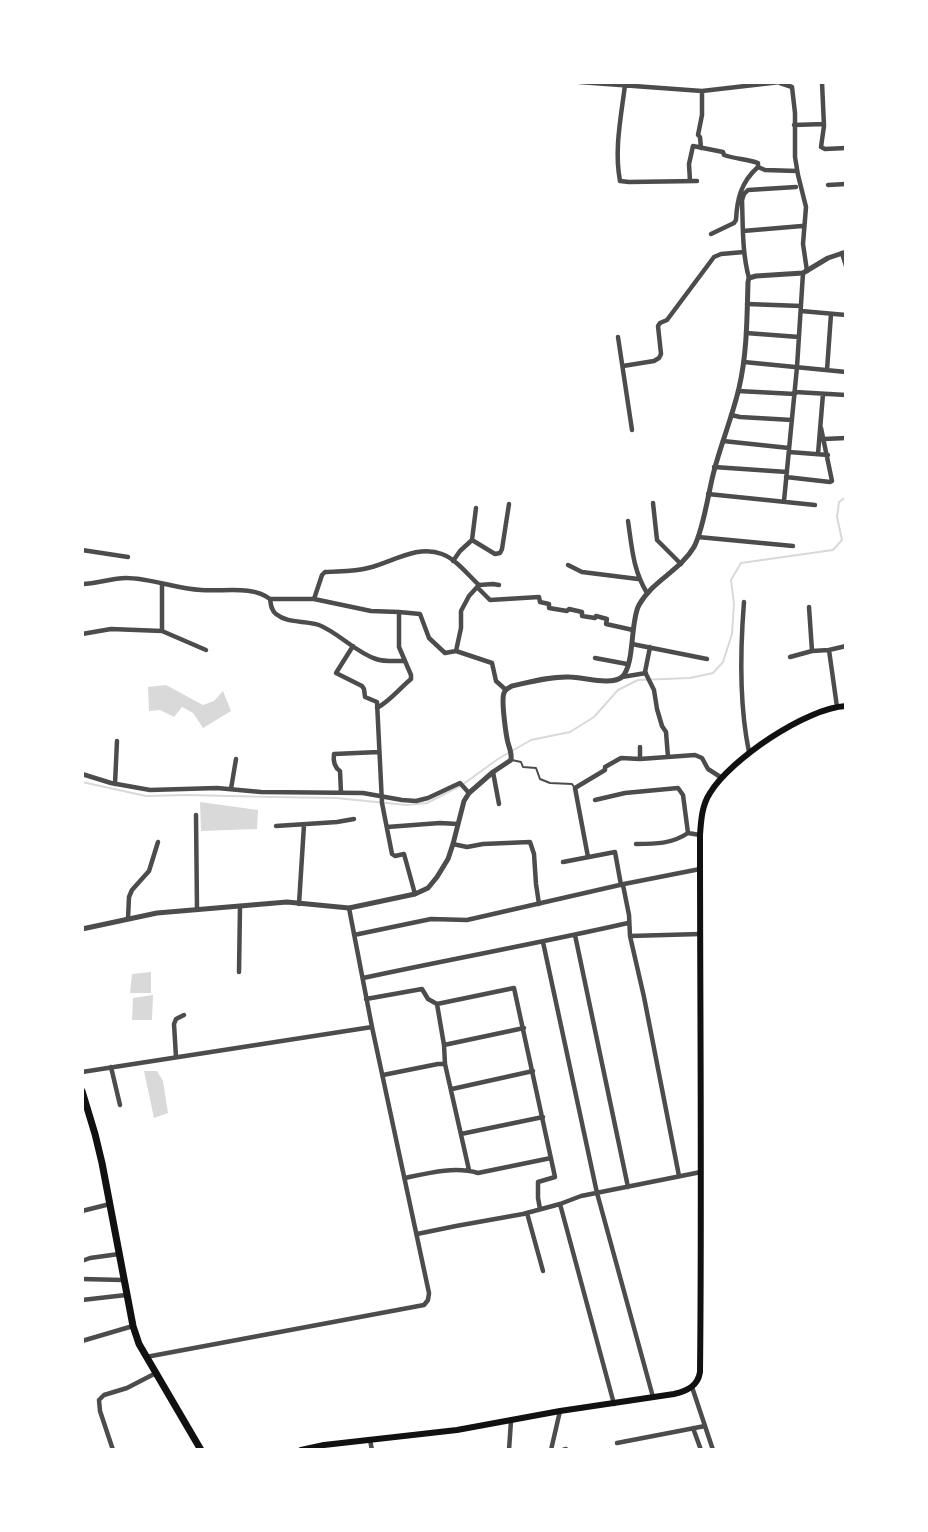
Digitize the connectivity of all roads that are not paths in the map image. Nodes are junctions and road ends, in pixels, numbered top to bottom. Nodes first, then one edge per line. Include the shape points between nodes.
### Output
1 (579, 82) edge
2 (822, 82) edge
3 (780, 83) edge
4 (625, 85) junction
5 (702, 91) junction
6 (824, 124) junction
7 (794, 125) junction
8 (701, 148) junction
9 (846, 148) edge
10 (758, 167) junction
11 (797, 171) junction
12 (690, 181) junction
13 (697, 181) dead end
14 (846, 184) edge
15 (828, 185) dead end
16 (796, 187) dead end
17 (802, 226) dead end
18 (743, 231) junction
19 (711, 233) dead end
20 (744, 252) junction
21 (844, 253) edge
22 (846, 265) edge
23 (805, 272) junction
24 (749, 278) junction
25 (747, 304) junction
26 (801, 309) junction
27 (831, 314) junction
28 (846, 315) edge
29 (746, 333) junction
30 (618, 337) dead end
31 (799, 337) junction
32 (744, 362) junction
33 (623, 366) junction
34 (797, 367) junction
35 (827, 370) junction
36 (846, 372) edge
37 (738, 391) junction
38 (795, 393) junction
39 (823, 394) junction
40 (846, 396) edge
41 (731, 415) junction
42 (792, 420) junction
43 (821, 428) junction
44 (632, 430) dead end
45 (846, 438) edge
46 (824, 439) junction
47 (723, 442) junction
48 (789, 450) junction
49 (818, 454) junction
50 (828, 455) junction
51 (715, 467) junction
52 (787, 475) junction
53 (711, 494) junction
54 (783, 501) junction
55 (653, 503) dead end
56 (509, 504) dead end
57 (816, 505) dead end
58 (476, 508) dead end
59 (628, 521) dead end
60 (698, 537) junction
61 (472, 540) junction
62 (793, 546) dead end
63 (82, 550) edge
64 (128, 557) dead end
65 (453, 561) junction
66 (681, 564) junction
67 (568, 565) dead end
68 (638, 579) junction
69 (82, 584) edge
70 (162, 584) junction
71 (499, 585) dead end
72 (478, 586) junction
73 (647, 593) junction
74 (270, 599) junction
75 (314, 599) junction
76 (744, 602) dead end
77 (809, 607) dead end
78 (399, 612) junction
79 (633, 630) junction
80 (162, 631) junction
81 (82, 634) edge
82 (632, 644) junction
83 (353, 646) junction
84 (846, 646) edge
85 (650, 647) junction
86 (206, 650) dead end
87 (829, 650) junction
88 (456, 651) junction
89 (812, 651) junction
90 (790, 657) dead end
91 (595, 658) dead end
92 (707, 659) dead end
93 (404, 661) junction
94 (627, 664) junction
95 (646, 675) junction
96 (621, 677) junction
97 (506, 690) junction
98 (846, 706) edge
99 (837, 707) junction
100 (377, 708) junction
101 (117, 741) dead end
102 (640, 747) dead end
103 (379, 752) junction
104 (750, 753) junction
105 (667, 757) junction
106 (512, 758) junction
107 (236, 759) dead end
108 (640, 759) junction
109 (493, 772) junction
110 (82, 774) edge
111 (722, 778) junction
112 (115, 784) junction
113 (465, 788) junction
114 (575, 788) junction
115 (231, 789) junction
116 (341, 793) junction
117 (382, 799) junction
118 (595, 800) dead end
119 (499, 804) dead end
120 (197, 815) dead end
121 (354, 818) dead end
122 (458, 824) junction
123 (304, 825) junction
124 (276, 826) dead end
125 (387, 827) junction
126 (688, 833) junction
127 (700, 835) junction
128 (158, 842) dead end
129 (453, 844) junction
130 (636, 844) dead end
131 (588, 857) junction
132 (564, 862) dead end
133 (697, 870) junction
134 (622, 885) junction
135 (415, 894) junction
136 (299, 904) junction
137 (539, 904) junction
138 (240, 906) junction
139 (349, 908) junction
140 (197, 909) junction
141 (128, 919) junction
142 (628, 923) junction
143 (82, 929) edge
144 (355, 934) junction
145 (700, 934) junction
146 (575, 935) junction
147 (630, 936) junction
148 (543, 943) junction
149 (239, 972) dead end
150 (363, 978) junction
151 (366, 999) junction
152 (437, 1004) junction
153 (184, 1015) dead end
154 (372, 1027) junction
155 (524, 1028) junction
156 (444, 1045) junction
157 (176, 1057) junction
158 (445, 1064) junction
159 (111, 1067) junction
160 (533, 1071) junction
161 (82, 1072) edge
162 (383, 1075) junction
163 (452, 1089) junction
164 (82, 1091) edge
165 (120, 1105) dead end
166 (543, 1117) junction
167 (461, 1133) junction
168 (551, 1157) junction
169 (469, 1170) junction
170 (701, 1172) junction
171 (679, 1177) junction
172 (405, 1178) junction
173 (628, 1187) junction
174 (597, 1193) junction
175 (110, 1204) junction
176 (560, 1204) junction
177 (540, 1209) junction
178 (82, 1211) edge
179 (527, 1213) junction
180 (417, 1234) junction
181 (119, 1254) junction
182 (82, 1261) edge
183 (543, 1270) dead end
184 (82, 1279) edge
185 (123, 1280) junction
186 (125, 1295) junction
187 (82, 1300) edge
188 (132, 1326) junction
189 (82, 1341) edge
190 (146, 1357) junction
191 (156, 1373) junction
192 (692, 1387) junction
193 (653, 1398) junction
194 (614, 1404) junction
195 (561, 1411) junction
196 (511, 1421) junction
197 (705, 1426) junction
198 (693, 1428) junction
199 (370, 1440) junction
200 (617, 1443) dead end
201 (113, 1450) edge
202 (201, 1450) edge
203 (301, 1450) edge
204 (372, 1450) edge
205 (509, 1450) edge
206 (551, 1450) edge
207 (701, 1450) edge
208 (713, 1450) edge

1 - 4 street
2 - 6 street
3 - 5 street
3 - 7 street via 792,87
4 - 5 street
4 - 12 street via 619,129 620,181
5 - 8 street
6 - 7 street
6 - 9 street via 822,149
7 - 11 street
8 - 10 street via 752,161
8 - 12 street via 693,146
10 - 11 street
10 - 19 street via 737,198 734,223
11 - 23 street via 806,207
12 - 13 street
14 - 15 street
16 - 18 street via 748,190 742,200
17 - 18 street
18 - 20 street
20 - 24 street
20 - 33 street via 714,257 667,320 660,323 659,358
21 - 22 street
21 - 23 street
23 - 24 street
23 - 26 street
24 - 25 street
25 - 26 street
25 - 29 street
26 - 27 street
26 - 31 street
27 - 28 street
27 - 35 street
29 - 31 street
29 - 32 street
30 - 33 street
31 - 34 street
32 - 34 street
32 - 37 street
33 - 44 street
34 - 35 street
34 - 38 street
35 - 36 street
37 - 38 street
37 - 41 street
38 - 39 street
38 - 42 street
39 - 40 street
39 - 43 street
41 - 42 street
41 - 47 street
42 - 48 street
43 - 46 street
43 - 49 street
45 - 46 street
46 - 50 street
47 - 48 street
47 - 51 street
48 - 49 street
48 - 52 street
49 - 50 street
50 - 52 street via 831,482
51 - 52 street
51 - 53 street
52 - 54 street
53 - 54 street
53 - 60 street
54 - 57 street
55 - 66 street via 657,540
56 - 61 street via 500,553
58 - 61 street
59 - 68 street
60 - 62 street
60 - 66 street
61 - 65 street
63 - 64 street
65 - 72 street
65 - 75 street via 428,550 368,569 325,572
66 - 73 street
67 - 68 street via 582,572
68 - 73 street
69 - 70 street via 125,578
70 - 74 street via 248,591
70 - 80 street
71 - 72 street
72 - 79 street via 490,600 538,597 549,608 582,612 582,616 607,619 606,624
72 - 88 street via 461,611
73 - 79 street via 638,606
74 - 75 street
74 - 83 street via 275,614 315,624
75 - 78 street
76 - 104 street via 743,721
77 - 89 street
78 - 88 street via 420,614 434,645 445,653
78 - 93 street via 399,647
79 - 82 street
80 - 81 street via 111,629
80 - 86 street
82 - 85 street
82 - 94 street
83 - 93 street via 376,659
83 - 100 street via 336,673 363,687 365,697 376,701
84 - 87 street
85 - 92 street
85 - 95 street
87 - 89 street
87 - 99 street
88 - 97 street via 492,663 496,681
89 - 90 street
91 - 94 street
93 - 100 street via 411,679
94 - 96 street
95 - 96 street
95 - 105 street via 666,732
96 - 97 street via 607,681 568,677
97 - 106 street
98 - 99 main road
99 - 104 main road via 789,727
100 - 103 street
101 - 112 street
102 - 108 street
103 - 116 street via 334,754
103 - 117 street
104 - 111 main road
105 - 108 street
105 - 111 street via 699,756
106 - 109 street
106 - 114 lane via 523,767 536,768 540,779
107 - 115 street
108 - 114 street via 618,759
109 - 113 street
109 - 119 street
110 - 112 street
111 - 127 main road via 705,803
112 - 115 street via 150,790
113 - 117 street via 460,783 416,801
113 - 122 street
114 - 131 street
115 - 116 street
116 - 117 street
117 - 125 street
118 - 126 street via 678,788
120 - 140 street
121 - 123 street
122 - 125 street
122 - 129 street
123 - 124 street
123 - 136 street
125 - 135 street via 392,854 404,854
126 - 127 street
126 - 130 street via 678,840
127 - 133 main road
128 - 141 street via 149,871 129,897
129 - 135 street via 437,877
129 - 137 street via 532,844
131 - 132 street
131 - 134 street via 615,852
133 - 134 street
133 - 145 main road
134 - 137 street
134 - 142 street
135 - 139 street
136 - 138 street
136 - 139 street
137 - 144 street via 467,920 431,919
138 - 140 street
138 - 149 street
139 - 144 street
140 - 141 street
141 - 143 street
142 - 146 street
142 - 147 street
144 - 150 street
145 - 147 street
145 - 170 main road
146 - 148 street
146 - 173 street
147 - 171 street
148 - 150 street
148 - 174 street
150 - 151 street
151 - 152 street via 418,988
151 - 154 street
152 - 155 street via 514,988
152 - 156 street
153 - 157 street via 174,1024
154 - 157 street
154 - 162 street
155 - 156 street
155 - 160 street
156 - 158 street
157 - 159 street
158 - 162 street
158 - 163 street
159 - 161 street
159 - 165 street
160 - 163 street
160 - 166 street
162 - 172 street
163 - 167 street
164 - 175 highway
166 - 167 street
166 - 168 street
167 - 169 street
168 - 169 street via 478,1173
168 - 177 street via 555,1177 538,1182
169 - 172 street
170 - 171 street
170 - 192 main road via 700,1372
171 - 173 street
172 - 180 street
173 - 174 street
174 - 176 street
174 - 193 street
175 - 178 street
175 - 181 highway
176 - 177 street
176 - 194 street
177 - 179 street
179 - 180 street
179 - 183 street
180 - 190 street via 429,1293 424,1305
181 - 182 street
181 - 185 highway
184 - 185 street
185 - 186 highway
186 - 187 street
186 - 188 highway
188 - 189 street
188 - 190 highway
190 - 191 highway
191 - 201 street via 99,1400
191 - 202 highway
192 - 193 main road
192 - 197 street
193 - 194 main road
194 - 195 main road
195 - 196 main road
195 - 206 street
196 - 199 main road
196 - 205 street
197 - 198 street
197 - 208 street
198 - 200 street
198 - 207 street
199 - 203 main road
199 - 204 street

